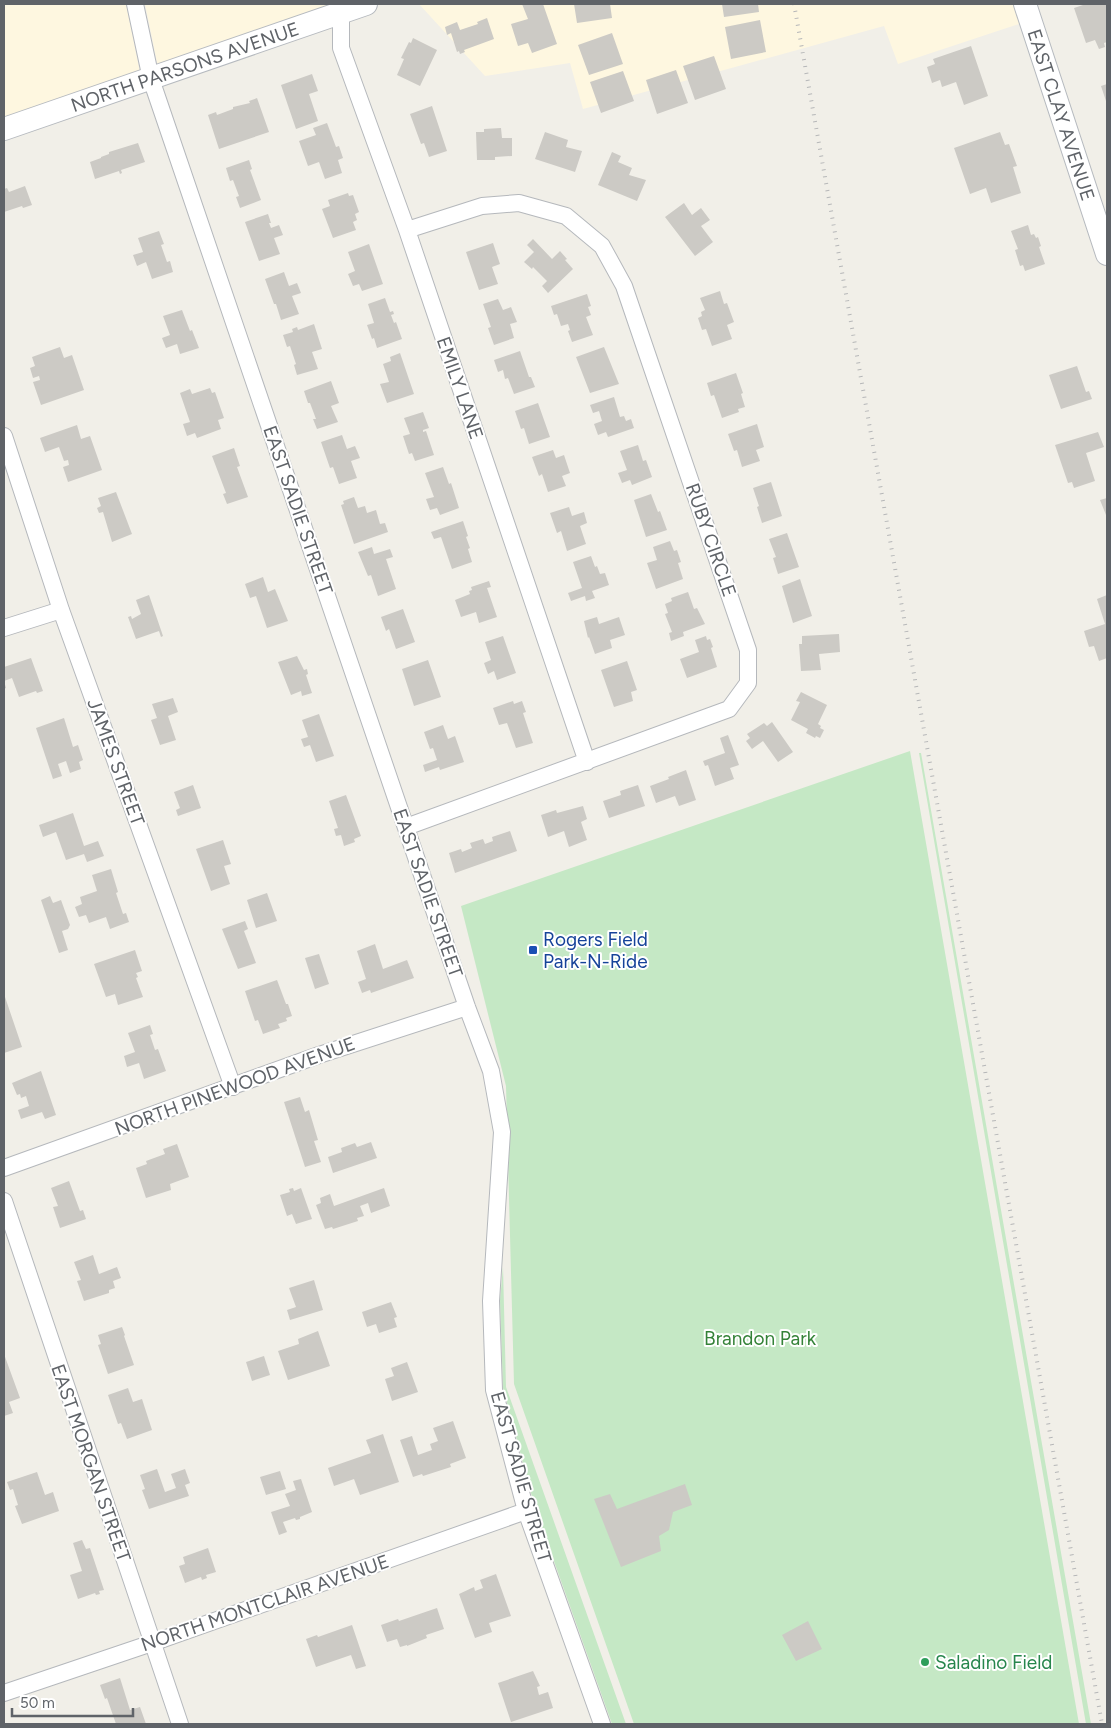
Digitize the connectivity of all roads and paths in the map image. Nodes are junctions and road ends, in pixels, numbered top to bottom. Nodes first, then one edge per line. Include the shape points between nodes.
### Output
1 (135, 4) edge
2 (366, 4) edge
3 (1025, 4) edge
4 (340, 8) edge
5 (151, 79) junction
6 (4, 130) edge
7 (407, 230) junction
8 (1107, 254) edge
9 (4, 436) edge
10 (61, 610) junction
11 (4, 628) edge
12 (586, 762) junction
13 (406, 827) junction
14 (467, 1007) junction
15 (233, 1087) junction
16 (4, 1168) edge
17 (4, 1201) edge
18 (526, 1511) junction
19 (152, 1643) junction
20 (4, 1693) edge
21 (180, 1724) edge
22 (602, 1724) edge

1 - 5 street, EAST SADIE STREET
2 - 4 main road, NORTH PARSONS AVENUE
3 - 8 main road, EAST CLAY AVENUE
4 - 5 main road, NORTH PARSONS AVENUE
4 - 7 street, EMILY LANE via 341,48
5 - 6 main road, NORTH PARSONS AVENUE
5 - 13 street, EAST SADIE STREET
7 - 12 street, EMILY LANE
7 - 12 street, RUBY CIRCLE via 482,206 519,203 566,216 602,246 624,286 742,632 748,650 748,683 729,709
9 - 10 street, JAMES STREET
10 - 11 street
10 - 15 street, JAMES STREET
12 - 13 street, RUBY CIRCLE
13 - 14 street, EAST SADIE STREET
14 - 15 street, NORTH PINEWOOD AVENUE
14 - 18 street, EAST SADIE STREET via 491,1071 502,1132 491,1301 494,1390
15 - 16 street, NORTH PINEWOOD AVENUE
17 - 19 street, EAST MORGAN STREET
18 - 19 street, NORTH MONTCLAIR AVENUE
18 - 22 street, EAST SADIE STREET
19 - 20 street, NORTH MONTCLAIR AVENUE
19 - 21 street, EAST MORGAN STREET

